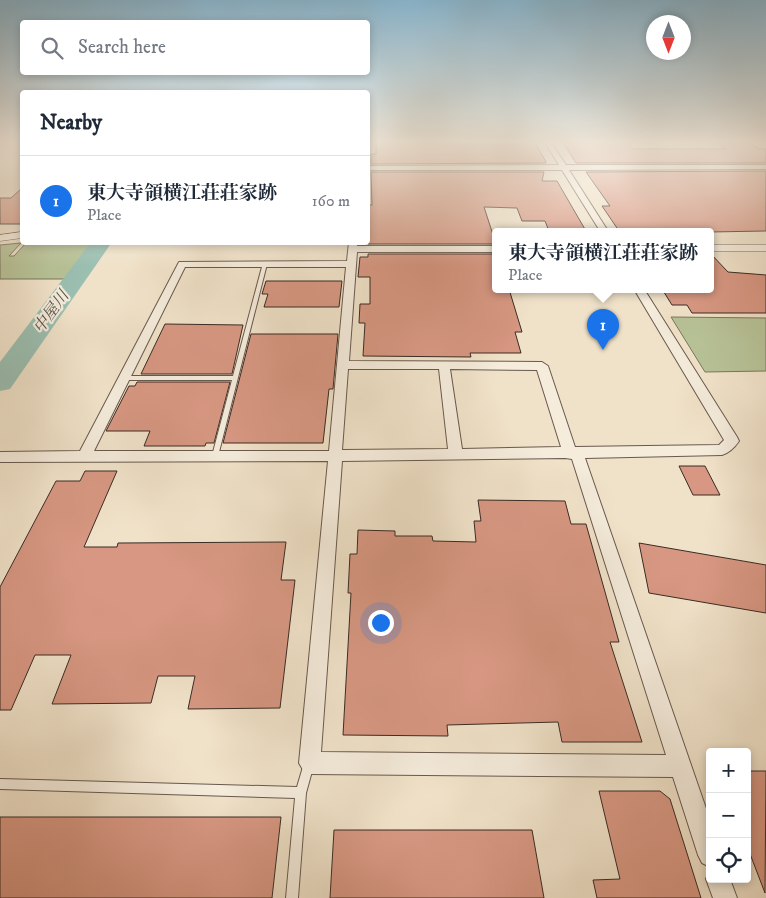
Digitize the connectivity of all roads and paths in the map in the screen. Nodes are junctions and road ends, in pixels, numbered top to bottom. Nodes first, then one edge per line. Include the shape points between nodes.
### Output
1 (575, 183) edge
2 (602, 228) edge
3 (20, 235) edge
4 (0, 238) edge
5 (352, 246) edge
6 (714, 248) edge
7 (766, 248) edge
8 (492, 249) edge
9 (265, 264) junction
10 (351, 264) junction
11 (641, 293) edge
12 (342, 365) junction
13 (444, 366) junction
14 (125, 378) junction
15 (235, 378) junction
16 (573, 454) junction
17 (456, 455) junction
18 (85, 456) junction
19 (214, 456) junction
20 (335, 456) junction
21 (0, 458) edge
22 (310, 763) junction
23 (679, 766) junction
24 (0, 784) edge
25 (301, 794) junction
26 (706, 844) edge
27 (719, 883) edge
28 (292, 898) edge
29 (725, 898) edge

1 - 2 street
3 - 4 street
5 - 8 street
5 - 10 street
6 - 7 street
9 - 10 street
9 - 14 street via 182,264
9 - 15 lane
10 - 12 street
11 - 16 street via 732,441 722,450
12 - 13 street
12 - 20 street
13 - 16 street via 542,366
13 - 17 street
14 - 15 lane
14 - 18 street
15 - 19 lane
16 - 17 street
16 - 23 street
17 - 20 street
18 - 19 street
18 - 21 street
19 - 20 street
20 - 22 street
22 - 23 street
22 - 25 lane
23 - 26 street
24 - 25 lane
25 - 28 lane
27 - 29 street

